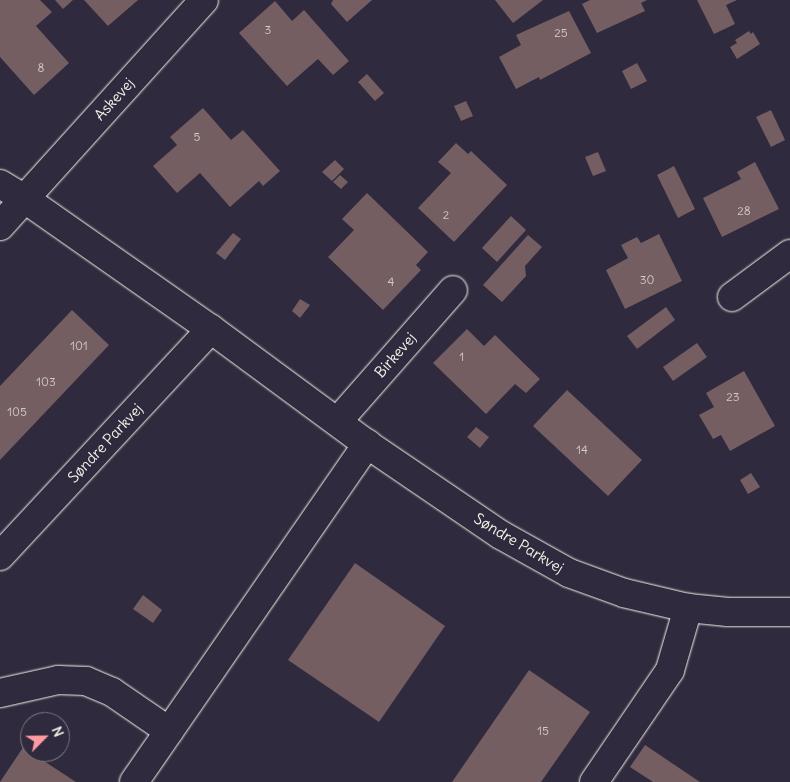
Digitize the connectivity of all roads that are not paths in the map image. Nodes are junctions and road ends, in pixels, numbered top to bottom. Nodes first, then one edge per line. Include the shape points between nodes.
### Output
1 (204, 0) edge
2 (0, 184) edge
3 (25, 199) junction
4 (0, 226) edge
5 (790, 254) edge
6 (453, 290) dead end
7 (732, 298) dead end
8 (211, 329) junction
9 (338, 421) junction
10 (367, 444) junction
11 (0, 556) edge
12 (688, 608) junction
13 (790, 612) edge
14 (0, 693) edge
15 (169, 731) junction
16 (134, 782) edge
17 (594, 782) edge

1 - 3 street, Askevej
2 - 3 street, Søndre Parkvej
3 - 4 street
3 - 8 street, Søndre Parkvej
5 - 7 street
6 - 9 street, Birkevej
8 - 9 street, Søndre Parkvej
8 - 11 street, Søndre Parkvej
9 - 10 street, Søndre Parkvej
10 - 12 street, Søndre Parkvej via 501,535 569,573 624,593
10 - 15 street
12 - 13 street, Søndre Parkvej
12 - 17 street via 670,670
14 - 15 street via 58,680 86,681 112,692
15 - 16 street

